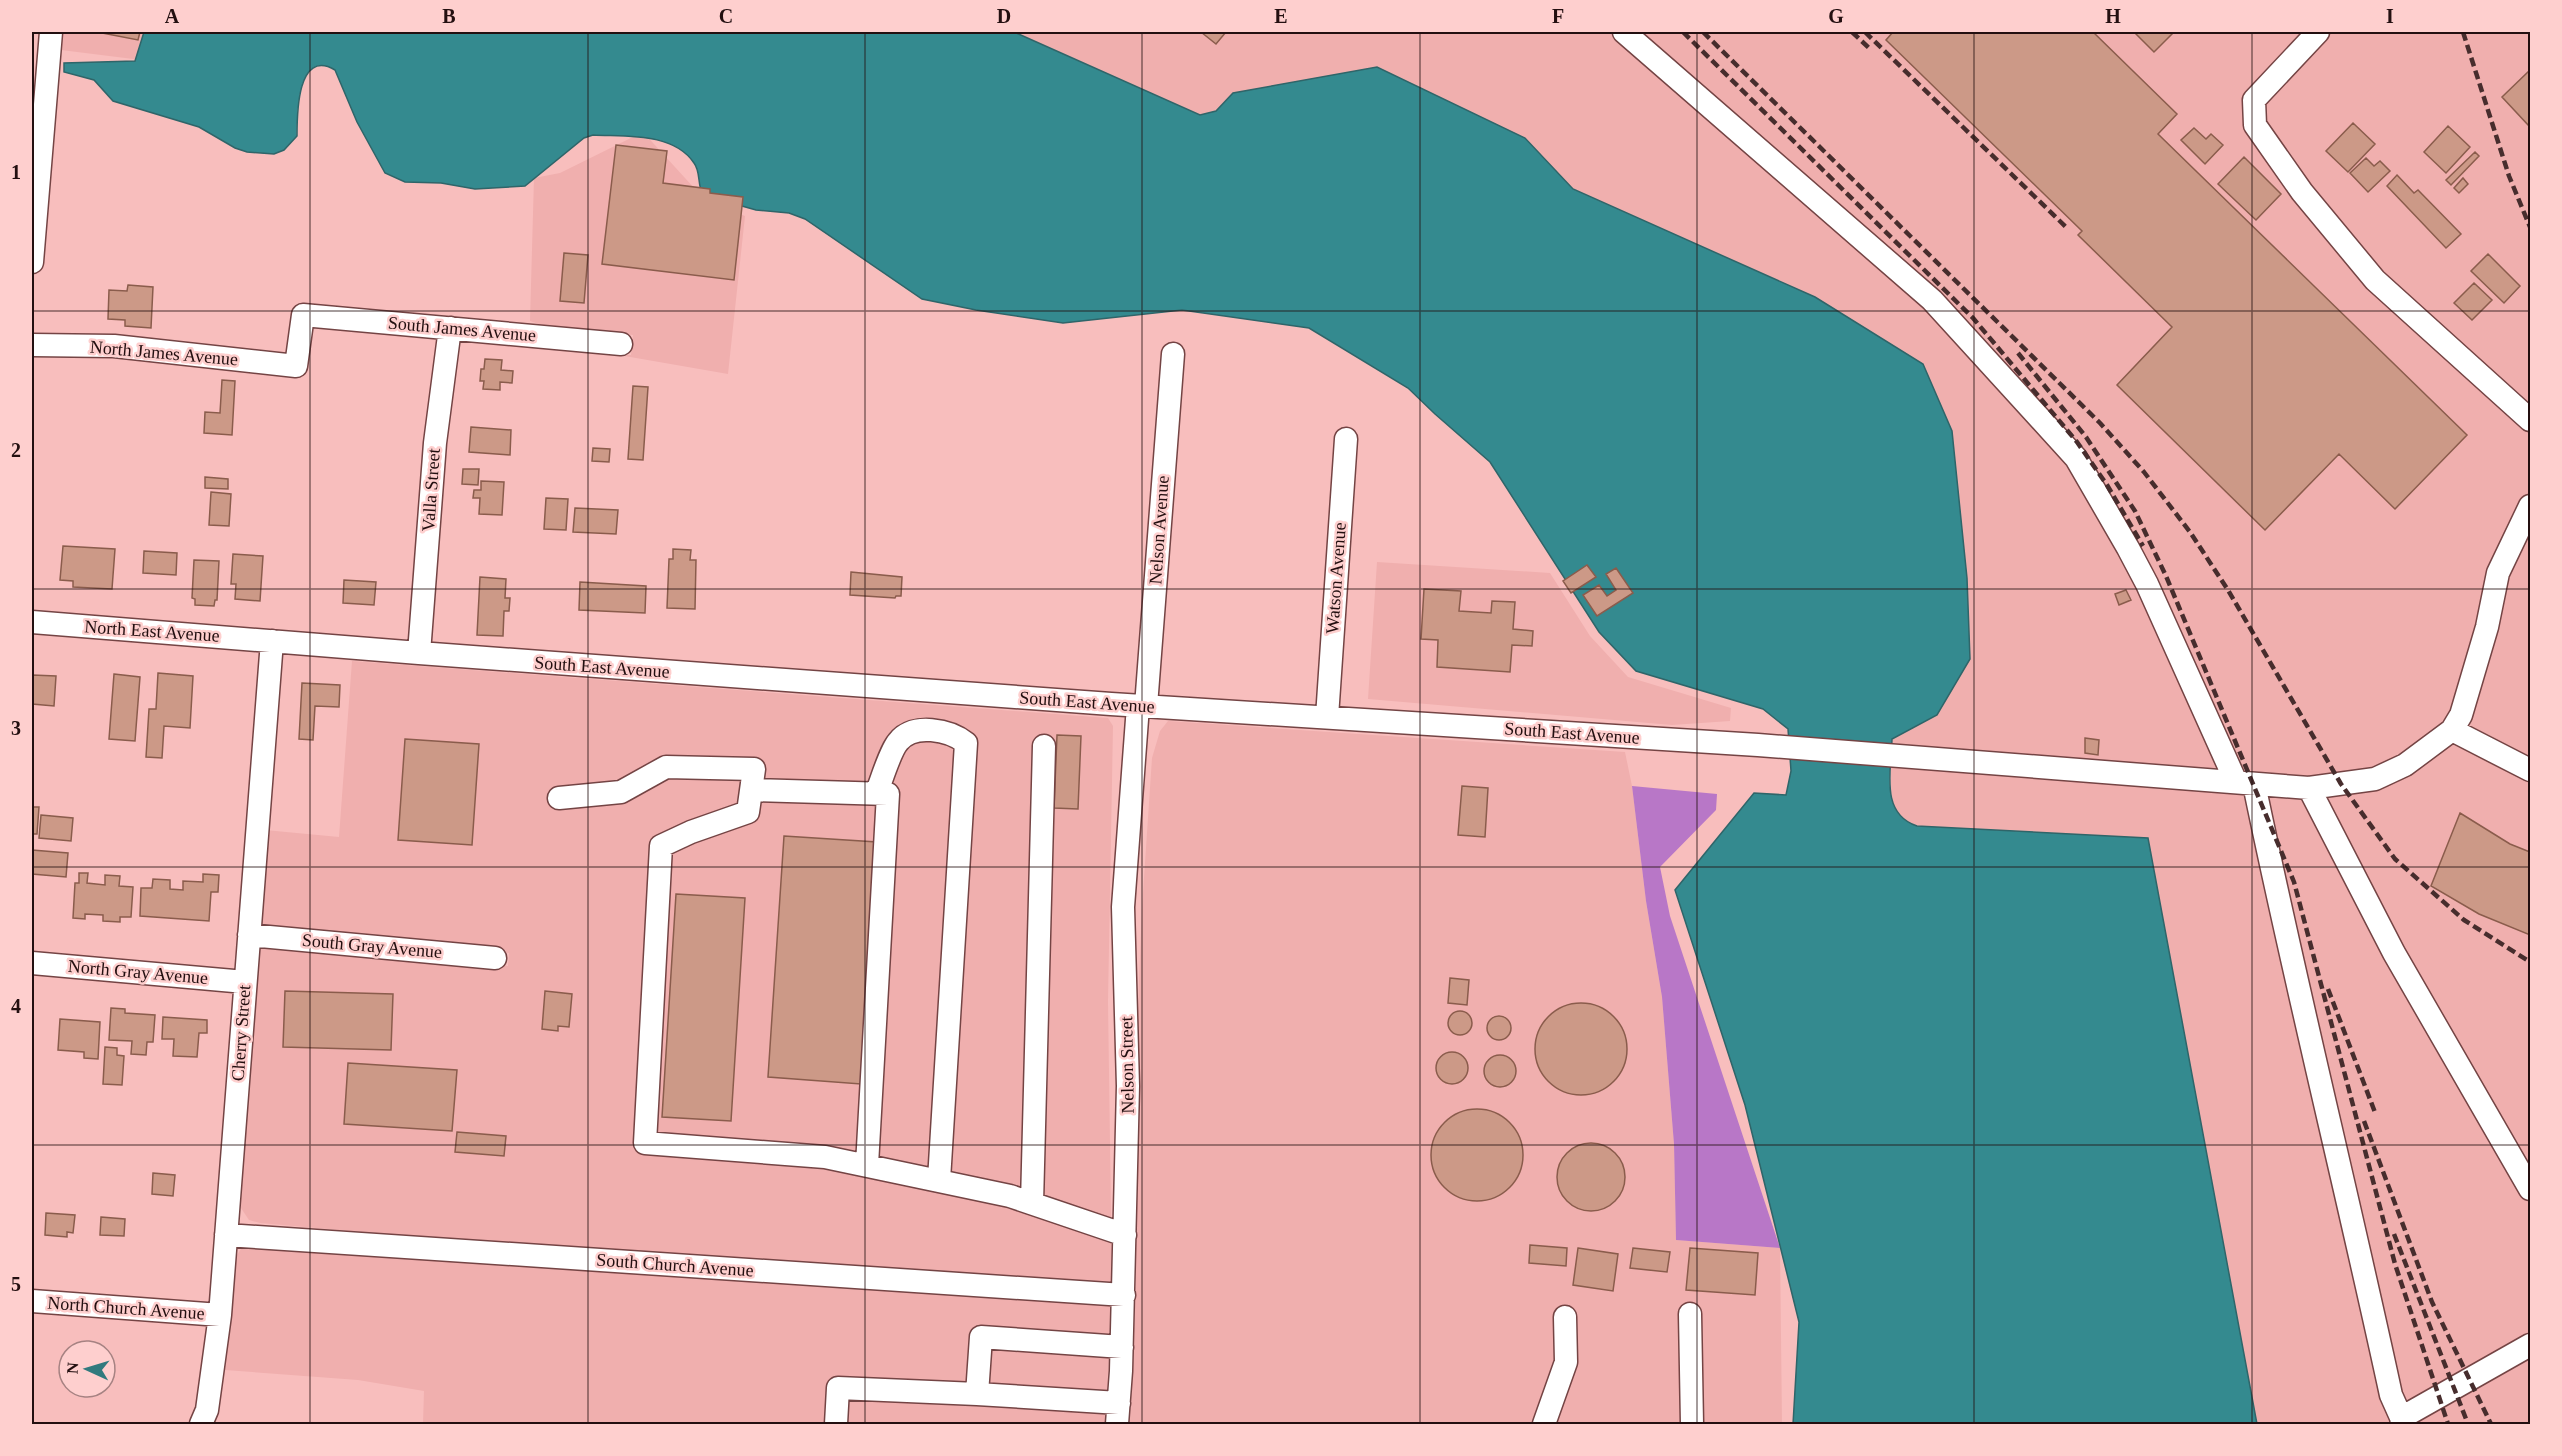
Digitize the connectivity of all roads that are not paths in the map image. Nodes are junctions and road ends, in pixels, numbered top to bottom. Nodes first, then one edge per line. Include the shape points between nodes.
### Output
1 (51, 32) edge
2 (1624, 32) edge
3 (2318, 32) edge
4 (32, 262) edge
5 (450, 328) junction
6 (621, 344) dead end
7 (32, 345) edge
8 (1173, 354) dead end
9 (296, 366) joint
10 (2530, 420) edge
11 (1346, 439) dead end
12 (2530, 506) edge
13 (32, 622) edge
14 (272, 641) junction
15 (419, 653) junction
16 (1142, 706) junction
17 (1327, 717) junction
18 (2452, 730) junction
19 (1044, 746) dead end
20 (2530, 770) edge
21 (2245, 783) junction
22 (2309, 788) junction
23 (751, 790) junction
24 (876, 794) junction
25 (559, 798) dead end
26 (249, 935) junction
27 (495, 958) dead end
28 (32, 963) edge
29 (245, 982) junction
30 (867, 1166) junction
31 (939, 1180) junction
32 (2530, 1189) edge
33 (1032, 1203) junction
34 (226, 1235) junction
35 (1125, 1235) junction
36 (1124, 1296) junction
37 (32, 1301) edge
38 (1690, 1314) dead end
39 (220, 1315) junction
40 (1565, 1317) dead end
41 (2530, 1345) edge
42 (1122, 1347) junction
43 (977, 1394) junction
44 (1118, 1414) edge
45 (2402, 1421) edge
46 (201, 1425) edge
47 (836, 1425) edge
48 (1544, 1425) edge
49 (1692, 1425) edge

1 - 4 street
2 - 21 street via 1932,300 2076,458 2142,575
3 - 10 street via 2254,100 2255,125 2302,192 2374,280
5 - 6 street, South James Avenue
5 - 9 street, South James Avenue via 303,315
5 - 15 street, Valla Street via 435,443
7 - 9 street, North James Avenue via 114,346
8 - 16 street, Nelson Avenue
11 - 17 street, Watson Avenue
12 - 18 street via 2498,573 2487,627 2461,715
13 - 14 street, North East Avenue
14 - 15 street, South East Avenue
14 - 26 street, Cherry Street
15 - 16 street, South East Avenue
16 - 17 street, South East Avenue
16 - 35 street, Nelson Street via 1124,907 1128,1086
17 - 21 street, South East Avenue
18 - 20 street
18 - 22 street, South East Avenue via 2405,765 2375,779
19 - 33 street
21 - 22 street, South East Avenue
21 - 45 street via 2349,1198 2391,1395
22 - 32 street via 2394,953
23 - 24 street
23 - 25 street via 753,769 666,767 621,792
23 - 30 street via 748,812 661,846 645,1143 825,1157
24 - 30 street via 888,794
24 - 31 street via 897,742 911,732 937,730 956,735 966,743
26 - 27 street, South Gray Avenue
26 - 29 street, Cherry Street
28 - 29 street, North Gray Avenue
29 - 34 street, Cherry Street
30 - 31 street
31 - 33 street
33 - 35 street
34 - 36 street, South Church Avenue
34 - 39 street, Cherry Street
35 - 36 street, Nelson Street
36 - 42 street, Nelson Street
37 - 39 street, North Church Avenue
38 - 49 street
39 - 46 street, Cherry Street via 207,1410
40 - 48 street via 1566,1362
41 - 45 street
42 - 43 street via 981,1337
42 - 44 street, Nelson Street
43 - 44 street
43 - 47 street via 838,1388

